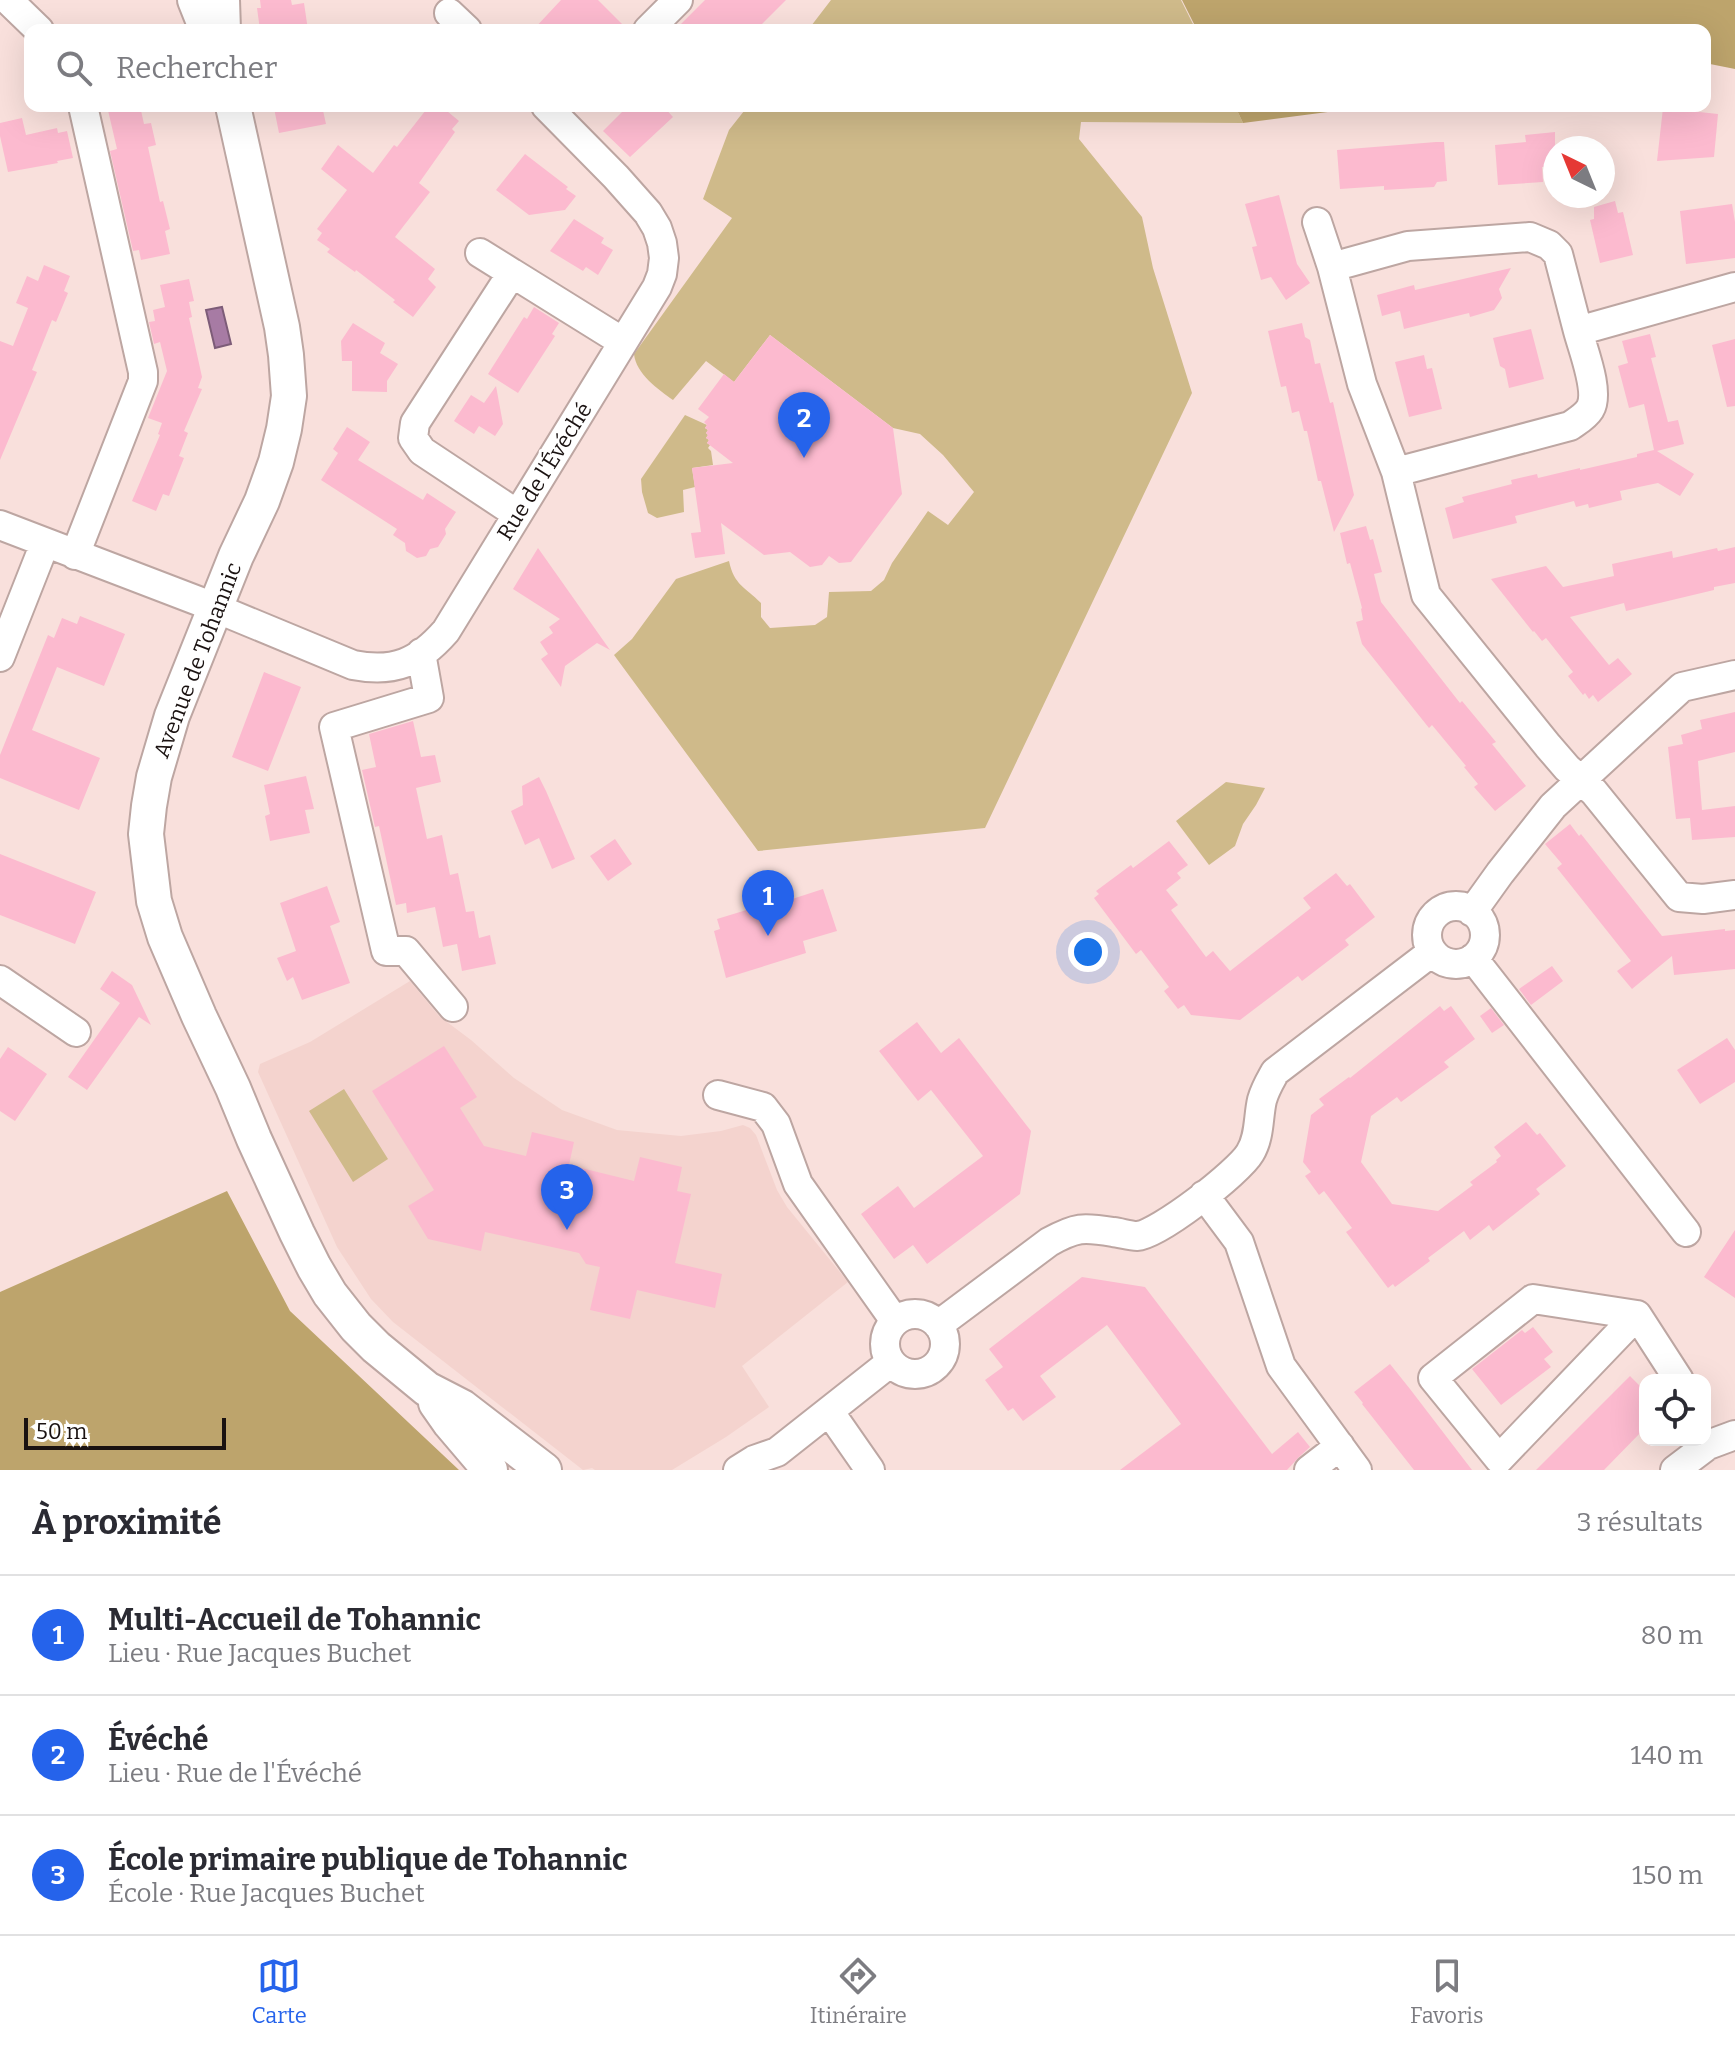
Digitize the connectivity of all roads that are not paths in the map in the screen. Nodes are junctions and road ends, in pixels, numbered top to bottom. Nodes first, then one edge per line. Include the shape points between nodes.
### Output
1 (8, 0) edge
2 (195, 0) edge
3 (222, 0) edge
4 (33, 24) edge
5 (205, 24) edge
6 (223, 24) edge
7 (84, 112) edge
8 (234, 112) edge
9 (560, 112) edge
10 (1317, 222) dead end
11 (480, 253) dead end
12 (1332, 267) junction
13 (512, 273) junction
14 (1735, 287) edge
15 (1578, 331) junction
16 (623, 342) junction
17 (1396, 472) junction
18 (517, 514) junction
19 (0, 525) edge
20 (45, 543) junction
21 (75, 555) junction
22 (215, 607) junction
23 (421, 653) junction
24 (0, 657) edge
25 (1735, 675) edge
26 (1581, 779) junction
27 (1735, 895) edge
28 (1472, 912) junction
29 (1432, 952) junction
30 (1473, 958) junction
31 (0, 980) edge
32 (453, 1007) dead end
33 (76, 1032) dead end
34 (718, 1095) dead end
35 (1204, 1195) junction
36 (1686, 1232) dead end
37 (1637, 1315) junction
38 (895, 1321) junction
39 (938, 1325) junction
40 (891, 1362) junction
41 (1675, 1374) edge
42 (427, 1389) junction
43 (829, 1411) junction
44 (1719, 1434) edge
45 (1340, 1446) junction
46 (772, 1461) edge
47 (490, 1470) edge
48 (544, 1470) edge
49 (738, 1470) edge
50 (870, 1470) edge
51 (1309, 1470) edge
52 (1357, 1470) edge
53 (1675, 1470) edge

1 - 4 street
2 - 5 street
3 - 6 street
7 - 21 street via 143,372 140,393
8 - 22 street, Avenue de Tohannic via 282,327 289,396 276,462
9 - 16 street, Rue de l'Évéché via 648,213 662,243 657,287
10 - 12 street
11 - 13 street
12 - 15 street via 1408,246 1530,237 1558,254
12 - 17 street via 1362,384
13 - 16 street
13 - 18 street via 415,423 413,438 422,451
14 - 15 street
15 - 17 street via 1593,391 1593,403 1581,419
16 - 18 street, Rue de l'Évéché
17 - 26 street via 1426,595
18 - 23 street, Rue de l'Évéché via 446,631
19 - 20 street, Rue de l'Évéché
20 - 21 street, Rue de l'Évéché
20 - 24 street
21 - 22 street, Rue de l'Évéché
22 - 23 street, Rue de l'Évéché via 353,665 396,667
22 - 42 street, Avenue de Tohannic via 154,777 146,834 154,901 199,1016 314,1267 356,1327
23 - 32 street via 429,698 334,727 386,951 406,951
25 - 26 street via 1682,687
26 - 27 street via 1679,897
26 - 28 street via 1553,806
28 - 29 street via 1455,906 1432,919 1427,936
28 - 30 street via 1484,935
29 - 30 street via 1456,964
29 - 35 street via 1275,1072 1267,1084 1250,1153
30 - 36 street
31 - 33 street
34 - 38 street via 763,1107 776,1124 798,1184
35 - 39 street via 1150,1233 1068,1231
35 - 45 street via 1239,1242 1281,1366
37 - 37 street via 1533,1299 1433,1378 1499,1459
37 - 41 street
38 - 39 street via 918,1314
38 - 40 street via 885,1341
39 - 40 street via 946,1347 934,1368 911,1375
40 - 43 street
42 - 47 street, Avenue de Tohannic
42 - 48 street, Avenue de Tohannic via 462,1407
43 - 46 street
43 - 50 street
44 - 53 street
45 - 51 street
45 - 52 street
46 - 49 street via 754,1460

